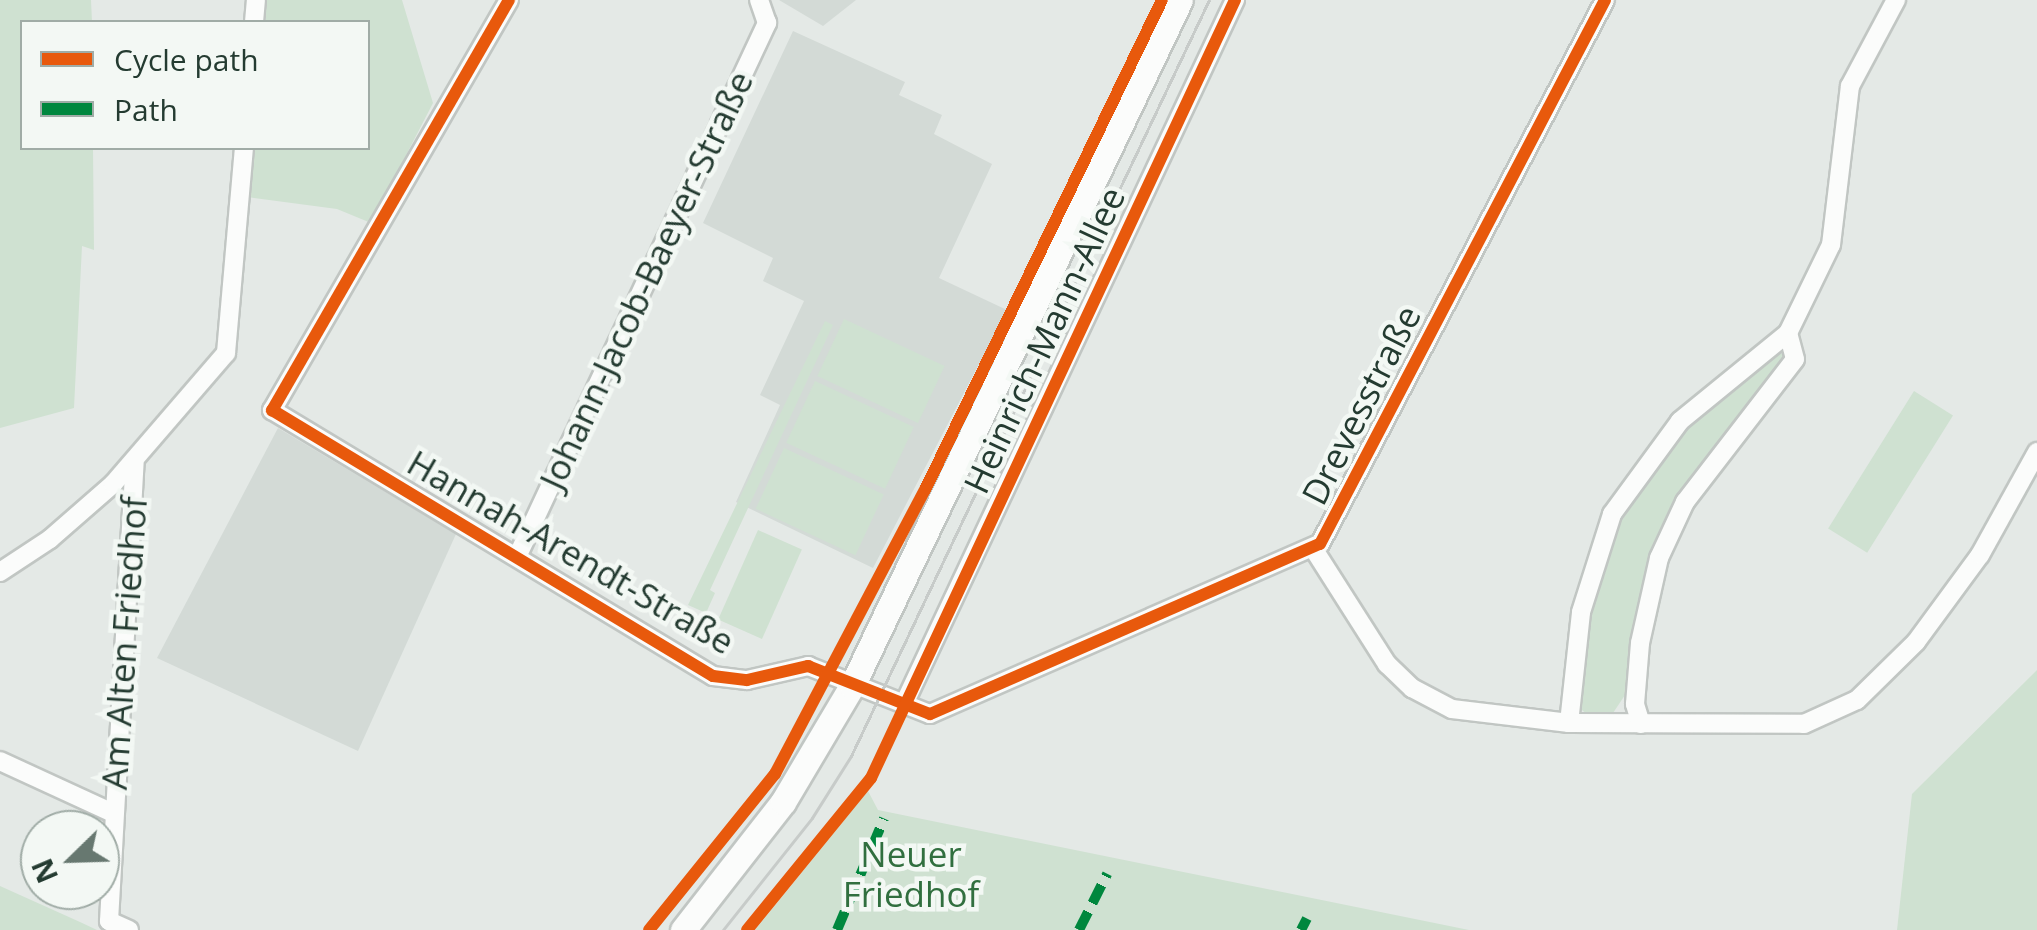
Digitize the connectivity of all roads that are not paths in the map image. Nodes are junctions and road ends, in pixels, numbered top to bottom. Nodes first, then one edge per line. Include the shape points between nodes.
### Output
1 (509, 0) edge
2 (1180, 0) edge
3 (1236, 0) edge
4 (1604, 0) edge
5 (1896, 0) edge
6 (761, 1) edge
7 (244, 150) edge
8 (1788, 332) junction
9 (2037, 452) edge
10 (135, 463) junction
11 (1312, 548) junction
12 (517, 557) junction
13 (0, 572) edge
14 (852, 686) junction
15 (904, 704) junction
16 (1568, 723) junction
17 (1642, 724) junction
18 (0, 761) edge
19 (106, 810) edge
20 (113, 810) edge
21 (109, 910) edge
22 (129, 930) edge
23 (682, 930) edge

1 - 12 street, Hannah-Arendt-Straße via 272,410
2 - 14 main road, Heinrich-Mann-Allee
3 - 15 street, Heinrich-Mann-Allee
4 - 11 street, Drevesstraße via 1326,537
5 - 8 street via 1850,86 1831,245
6 - 12 street, Johann-Jacob-Baeyer-Straße via 767,23
7 - 10 street via 226,353
8 - 16 street via 1680,421 1612,514 1582,612
8 - 17 street via 1796,358 1685,502 1659,558 1640,643 1635,704
9 - 17 street via 1954,590 1916,642 1857,700 1822,719 1783,726
10 - 13 street via 50,540
10 - 20 street, Am Alten Friedhof
11 - 15 street, Drevesstraße via 947,712 930,714
11 - 16 street via 1388,664 1412,688 1467,712
12 - 14 street, Hannah-Arendt-Straße via 713,676 747,680 808,666
14 - 15 street, Drevesstraße
14 - 23 main road, Heinrich-Mann-Allee via 783,802
16 - 17 street
18 - 19 street
21 - 22 street, Am Alten Friedhof via 109,921

